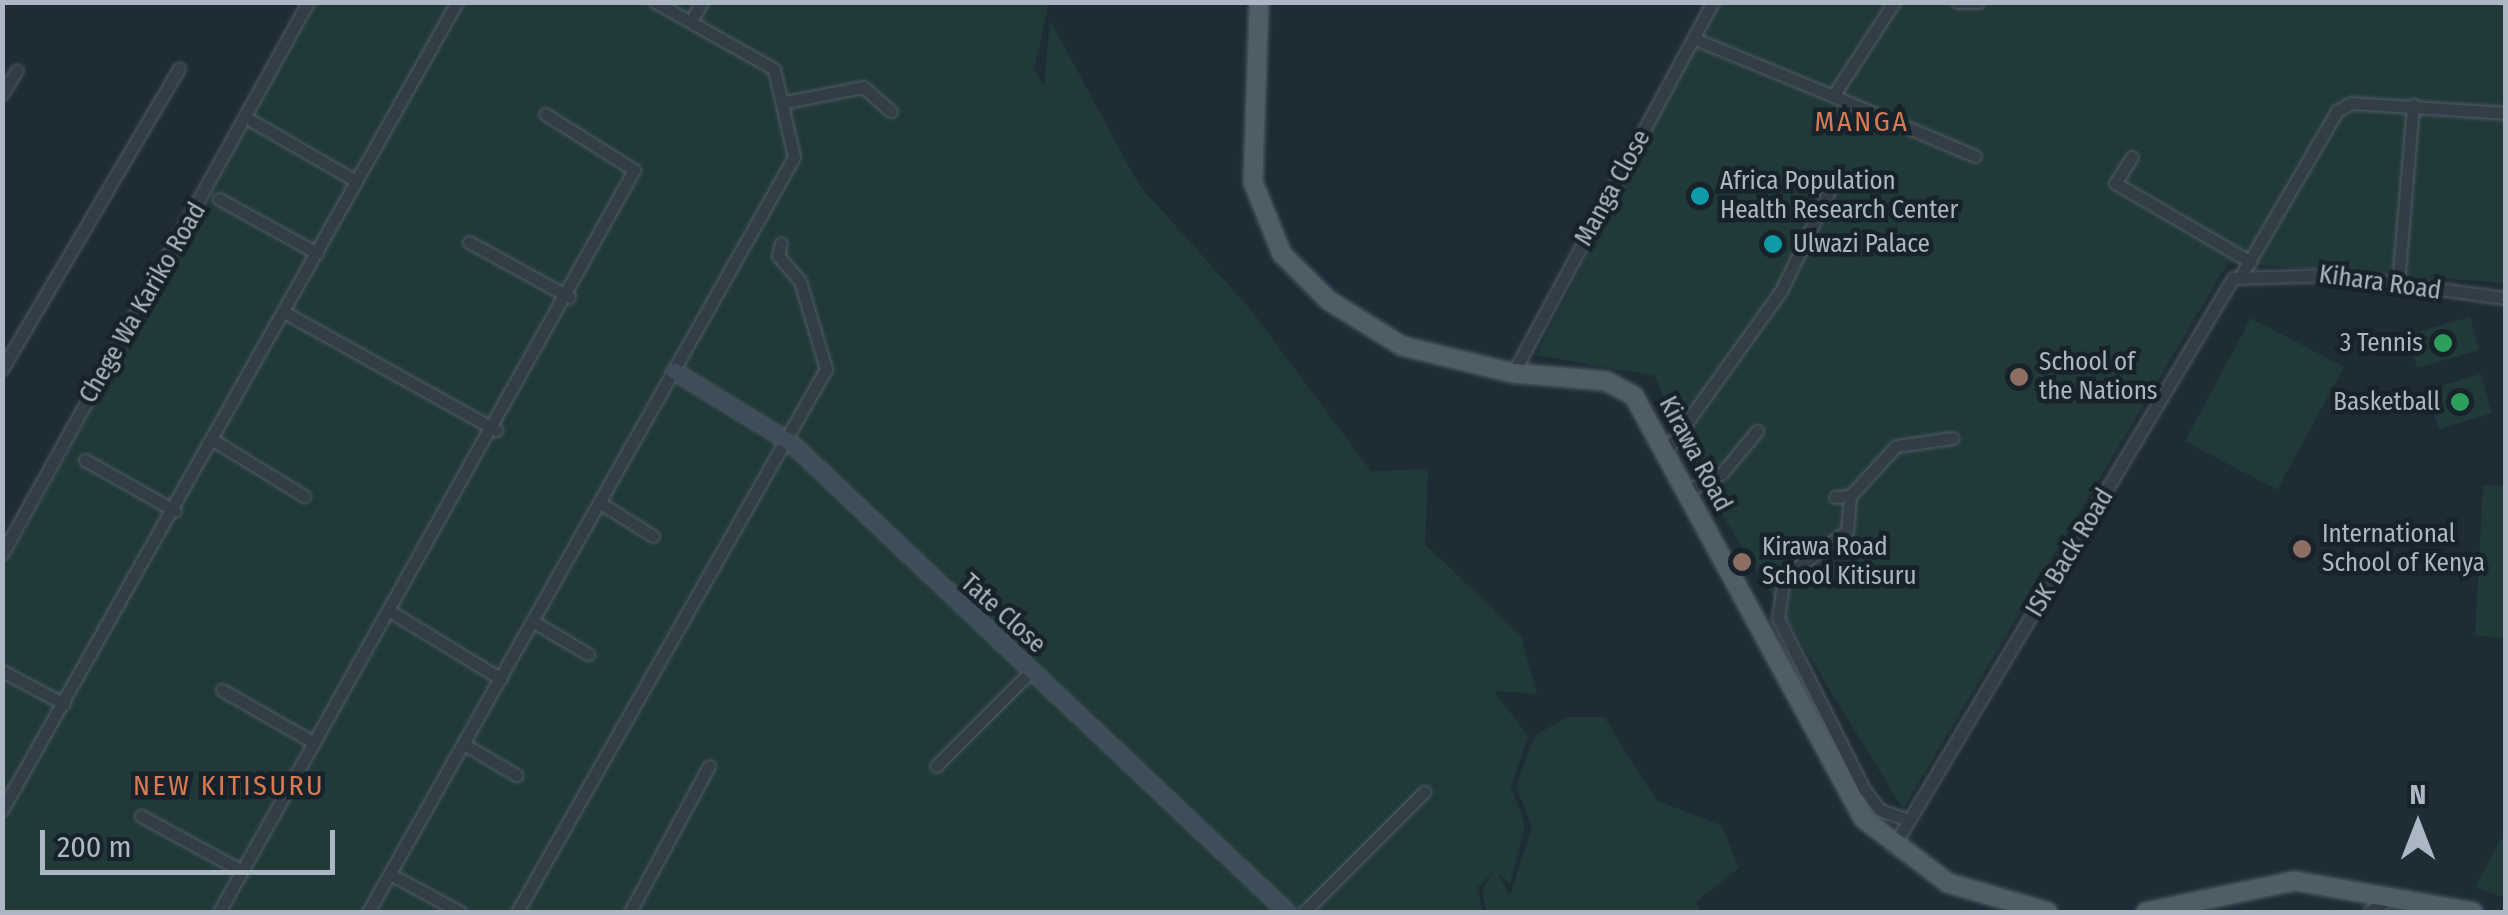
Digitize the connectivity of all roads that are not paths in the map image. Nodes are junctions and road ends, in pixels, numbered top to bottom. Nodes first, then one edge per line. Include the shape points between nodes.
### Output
1 (308, 2) edge
2 (456, 2) edge
3 (655, 2) edge
4 (702, 2) edge
5 (1259, 2) edge
6 (1713, 2) edge
7 (1894, 2) edge
8 (1958, 2) edge
9 (1978, 2) edge
10 (692, 20) junction
11 (1695, 38) junction
12 (179, 68) dead end
13 (17, 70) dead end
14 (2, 94) edge
15 (1834, 96) junction
16 (785, 102) junction
17 (2413, 105) junction
18 (891, 111) dead end
19 (545, 114) dead end
20 (2506, 114) edge
21 (252, 121) dead end
22 (1975, 156) dead end
23 (2132, 158) dead end
24 (356, 181) junction
25 (1834, 181) dead end
26 (219, 199) dead end
27 (469, 242) dead end
28 (781, 243) dead end
29 (317, 253) junction
30 (2247, 275) junction
31 (2398, 284) junction
32 (569, 298) junction
33 (2506, 298) edge
34 (284, 312) junction
35 (2, 369) edge
36 (674, 370) junction
37 (1513, 373) junction
38 (496, 430) junction
39 (1757, 431) dead end
40 (1952, 438) dead end
41 (214, 440) junction
42 (790, 442) junction
43 (1667, 450) junction
44 (85, 460) dead end
45 (1686, 491) junction
46 (304, 496) dead end
47 (1850, 496) junction
48 (1834, 497) dead end
49 (602, 504) junction
50 (175, 511) junction
51 (654, 536) dead end
52 (2, 554) edge
53 (388, 610) junction
54 (534, 622) junction
55 (588, 654) dead end
56 (2, 670) edge
57 (1030, 672) junction
58 (502, 678) junction
59 (222, 690) dead end
60 (64, 704) junction
61 (314, 743) junction
62 (464, 744) junction
63 (709, 766) dead end
64 (936, 766) dead end
65 (516, 775) dead end
66 (1424, 792) dead end
67 (2, 810) edge
68 (141, 816) dead end
69 (1909, 820) junction
70 (1893, 847) junction
71 (242, 871) junction
72 (390, 874) junction
73 (2394, 896) junction
74 (218, 912) edge
75 (368, 912) edge
76 (460, 912) edge
77 (517, 912) edge
78 (630, 912) edge
79 (1287, 912) edge
80 (1304, 912) edge
81 (2048, 912) edge
82 (2146, 912) edge
83 (2369, 912) edge
84 (2472, 912) edge

1 - 52 street, Chege Wa Kariko Road
2 - 24 street
3 - 10 street
4 - 10 street
5 - 37 main road, Kirawa Road via 1252,182 1282,254 1372,332
6 - 11 street, Manga Close
7 - 15 street
8 - 9 street
10 - 16 street via 770,66
11 - 15 street
11 - 37 street, Manga Close
12 - 35 street
13 - 14 street
15 - 22 street
16 - 18 street via 863,87
16 - 36 street via 794,158
17 - 20 street, ISK Back Road
17 - 30 street, ISK Back Road via 2368,99 2337,112
17 - 31 street
19 - 32 street via 635,166
21 - 24 street
23 - 30 street via 2115,183
24 - 29 street
25 - 43 street via 1781,291
26 - 29 street
27 - 32 street
28 - 42 street via 778,256 800,281 828,358
29 - 34 street
30 - 31 street, Kihara Road
30 - 69 street, ISK Back Road
31 - 33 street, Kihara Road
32 - 38 street
34 - 38 street
34 - 41 street
36 - 42 street, Tate Close
36 - 49 street
37 - 43 main road, Kirawa Road via 1617,385 1642,404
38 - 53 street
39 - 45 street via 1722,473
40 - 47 street via 1896,446
41 - 46 street
41 - 50 street
42 - 57 street, Tate Close
42 - 77 street
43 - 45 main road, Kirawa Road
44 - 50 street
45 - 70 main road, Kirawa Road via 1842,786
47 - 48 street
47 - 69 street via 1847,530 1784,577 1778,618 1864,789 1880,810
49 - 51 street
49 - 54 street
50 - 60 street
53 - 58 street
53 - 61 street
54 - 55 street
54 - 58 street
56 - 60 street
57 - 64 street
57 - 79 street, Tate Close
58 - 62 street
59 - 61 street
60 - 67 street
61 - 71 street
62 - 65 street
62 - 72 street
63 - 78 street
66 - 80 street
68 - 71 street
69 - 70 street, ISK Back Road
70 - 81 main road, Kirawa Road via 1948,883
71 - 74 street
72 - 75 street
72 - 76 street
73 - 82 main road via 2295,881
73 - 83 street
73 - 84 main road

